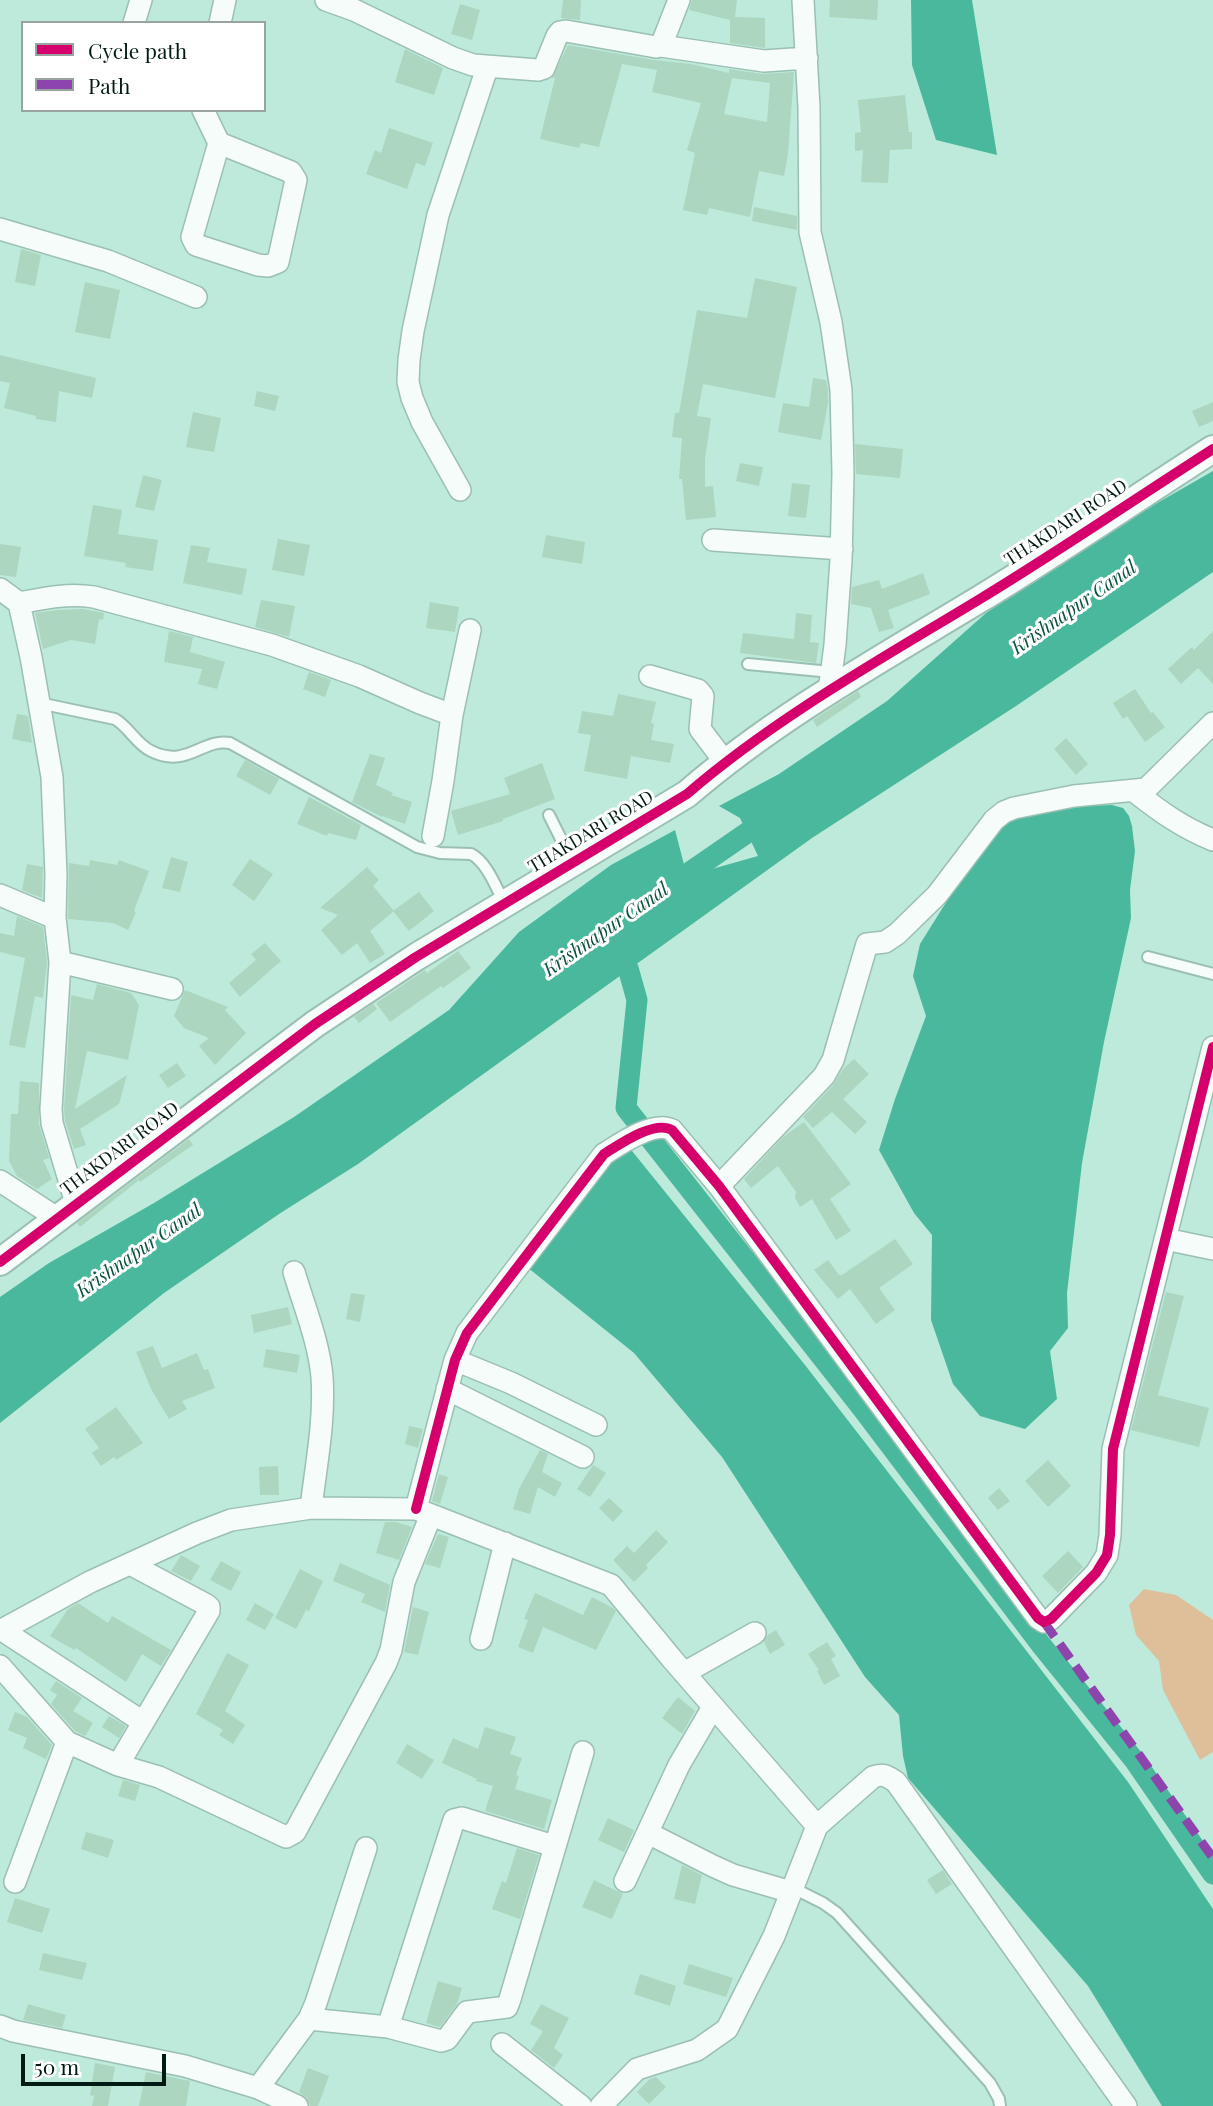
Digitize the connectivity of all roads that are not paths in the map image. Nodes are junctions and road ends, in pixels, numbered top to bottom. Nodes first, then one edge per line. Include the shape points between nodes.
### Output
1 (141, 0) edge
2 (225, 0) edge
3 (326, 0) edge
4 (679, 0) edge
5 (803, 0) edge
6 (135, 21) edge
7 (220, 21) edge
8 (662, 46) junction
9 (807, 58) junction
10 (486, 68) junction
11 (205, 112) edge
12 (219, 143) junction
13 (0, 229) edge
14 (195, 297) dead end
15 (1213, 449) edge
16 (460, 490) dead end
17 (713, 540) dead end
18 (842, 549) junction
19 (0, 589) edge
20 (19, 603) junction
21 (470, 630) dead end
22 (747, 664) dead end
23 (650, 676) dead end
24 (830, 682) junction
25 (39, 703) junction
26 (452, 715) junction
27 (1213, 723) edge
28 (725, 762) junction
29 (1134, 792) junction
30 (549, 815) dead end
31 (433, 835) dead end
32 (1213, 840) edge
33 (573, 864) junction
34 (0, 895) edge
35 (505, 904) junction
36 (55, 918) junction
37 (1148, 957) dead end
38 (60, 962) junction
39 (1213, 974) edge
40 (172, 989) dead end
41 (1213, 1047) edge
42 (0, 1181) edge
43 (719, 1186) junction
44 (67, 1211) junction
45 (1165, 1239) junction
46 (1213, 1249) edge
47 (0, 1262) edge
48 (294, 1272) dead end
49 (455, 1360) junction
50 (447, 1389) junction
51 (596, 1426) dead end
52 (583, 1457) dead end
53 (311, 1508) junction
54 (424, 1512) junction
55 (505, 1543) junction
56 (130, 1564) junction
57 (1, 1630) edge
58 (755, 1633) dead end
59 (481, 1639) dead end
60 (0, 1666) edge
61 (684, 1673) junction
62 (713, 1707) junction
63 (143, 1722) junction
64 (67, 1742) junction
65 (583, 1752) dead end
66 (118, 1765) junction
67 (817, 1826) junction
68 (648, 1833) junction
69 (554, 1846) junction
70 (366, 1848) dead end
71 (625, 1881) dead end
72 (15, 1882) dead end
73 (792, 1890) junction
74 (309, 2020) junction
75 (0, 2026) edge
76 (388, 2027) junction
77 (502, 2044) dead end
78 (258, 2088) junction
79 (297, 2106) edge
80 (581, 2106) edge
81 (601, 2106) edge
82 (1000, 2106) edge
83 (1126, 2106) edge

1 - 6 street
2 - 7 street
3 - 10 street via 453,58
4 - 8 street
5 - 9 street
8 - 9 street via 764,61
8 - 10 street via 566,31 556,36 541,70
9 - 18 street via 810,232 841,390
10 - 16 street via 438,215 409,360 412,398
11 - 12 street
12 - 12 street via 192,237 196,245 258,265 278,262 296,180 291,172
13 - 14 street via 108,261
15 - 24 street, THAKDARI ROAD via 993,591
17 - 18 street
18 - 24 street
19 - 20 street
20 - 25 street
20 - 26 street via 59,595 94,597 272,645
21 - 26 street
22 - 24 lane
23 - 28 street via 698,690 703,696 701,729
24 - 28 street, THAKDARI ROAD
25 - 35 lane via 115,719 140,745 171,757 230,743 417,847 471,854
25 - 36 street via 52,777
26 - 31 street
27 - 29 street via 1154,784
28 - 33 street, THAKDARI ROAD via 687,794
29 - 32 street via 1187,829
29 - 43 street via 1074,796 1014,808 994,820 937,895 897,934 885,942 867,944 833,1060 824,1076
30 - 33 lane
33 - 35 street, THAKDARI ROAD
34 - 36 street
35 - 44 street, THAKDARI ROAD via 315,1024
36 - 38 street
37 - 39 lane
38 - 40 street
38 - 44 street via 52,1123
41 - 45 street
42 - 44 street
43 - 45 street via 1044,1622 1096,1573 1107,1555 1113,1449
43 - 49 street via 667,1127 658,1126 604,1154 467,1333
44 - 47 street, THAKDARI ROAD
45 - 46 street
48 - 53 street via 322,1377
49 - 50 street
49 - 51 street
50 - 52 street
50 - 54 street
53 - 54 street
53 - 56 street via 232,1520
54 - 55 street
54 - 66 street via 386,1663 295,1832 286,1838 159,1777
55 - 59 street
55 - 61 street via 611,1585
56 - 57 street
56 - 63 street via 209,1607
57 - 63 street
58 - 61 street
60 - 64 street
61 - 62 street
62 - 67 street
62 - 68 street via 679,1765
63 - 66 street
64 - 66 street
64 - 72 street
65 - 69 street
67 - 73 street
67 - 83 street via 873,1777 880,1774 895,1782
68 - 71 street
68 - 73 street via 733,1875
69 - 76 street via 506,2007 467,2012 441,2041
69 - 76 street via 462,1818 454,1820
70 - 74 street
73 - 81 street via 727,2029 697,2050 637,2069
73 - 82 lane via 837,1913 990,2083
74 - 76 street
74 - 78 street
75 - 78 street via 185,2066
77 - 80 street
78 - 79 street

